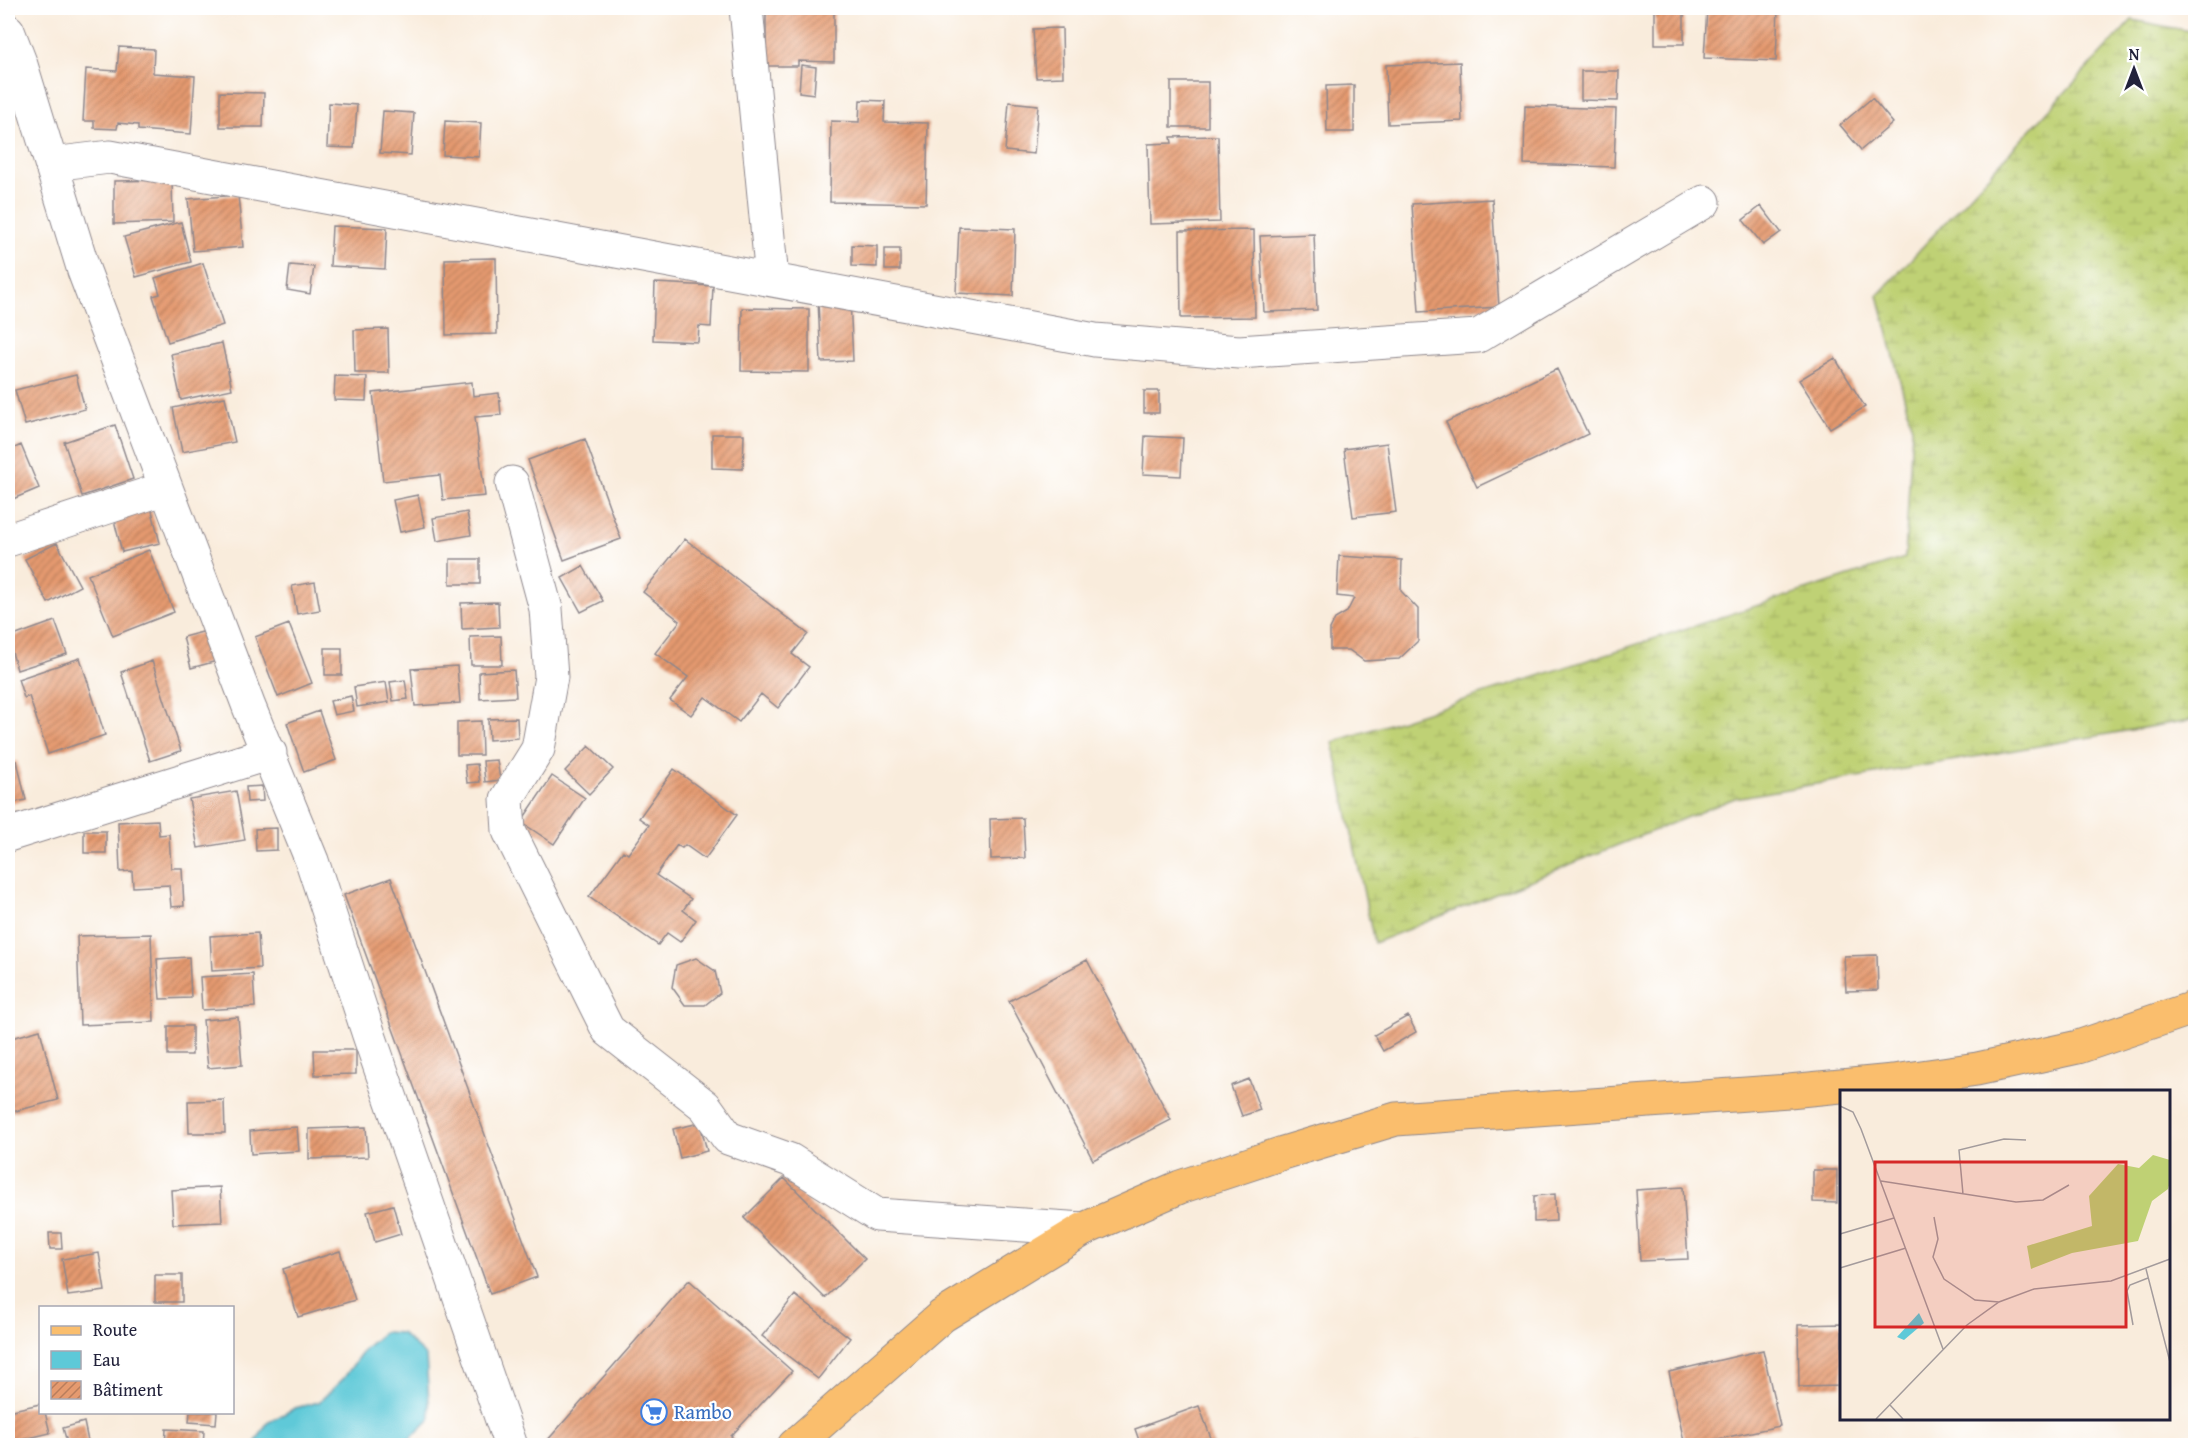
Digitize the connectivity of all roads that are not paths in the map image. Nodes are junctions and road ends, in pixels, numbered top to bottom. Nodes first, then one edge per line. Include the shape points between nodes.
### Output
1 (746, 8) edge
2 (8, 32) edge
3 (52, 164) junction
4 (1704, 202) dead end
5 (772, 279) junction
6 (512, 483) dead end
7 (166, 488) junction
8 (8, 540) edge
9 (270, 753) junction
10 (8, 834) edge
11 (2196, 1007) edge
12 (1084, 1229) junction
13 (511, 1446) edge
14 (794, 1446) edge

1 - 5 street
2 - 3 street
3 - 5 street via 110,157
3 - 7 street via 84,271
4 - 5 street via 1478,336 1239,352 1095,340
6 - 12 street via 546,609 551,677 538,749 507,799 509,831 608,1030 705,1106 728,1138 790,1160 877,1215
7 - 8 street
7 - 9 street
9 - 10 street
9 - 13 street via 312,861
11 - 12 main road via 2078,1047 1977,1069 1893,1081 1396,1119 1180,1187
12 - 14 main road via 942,1316

